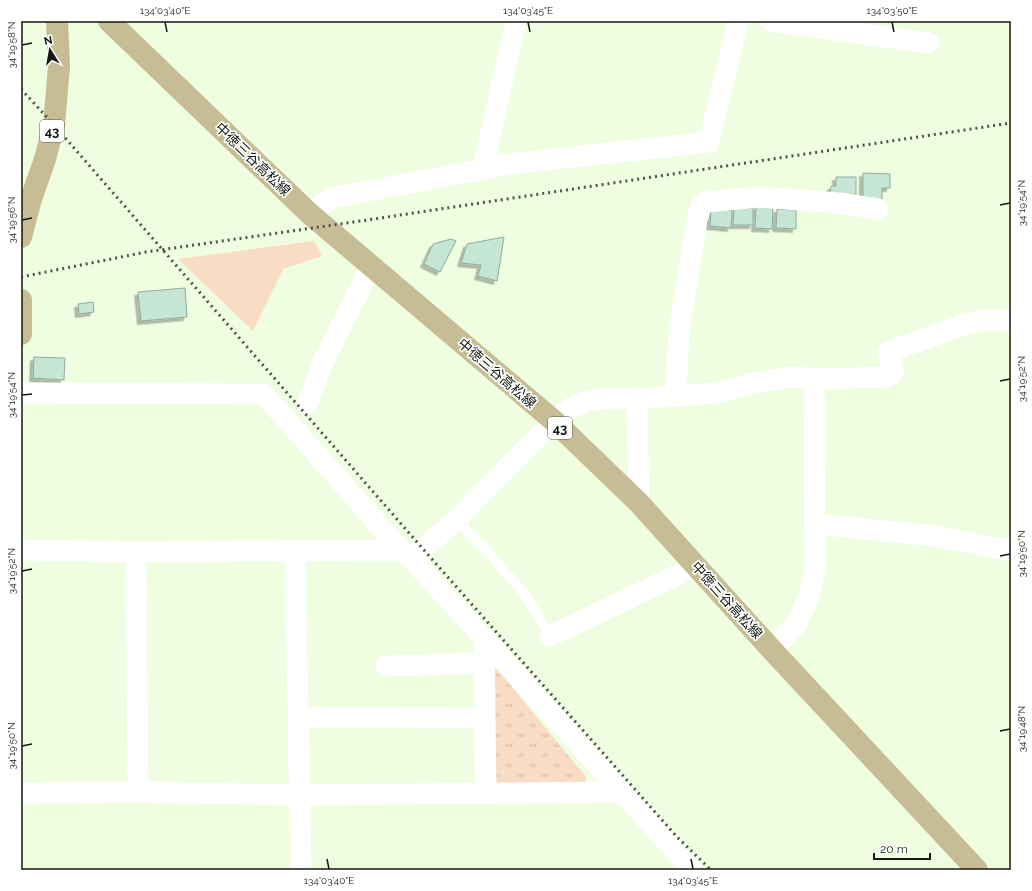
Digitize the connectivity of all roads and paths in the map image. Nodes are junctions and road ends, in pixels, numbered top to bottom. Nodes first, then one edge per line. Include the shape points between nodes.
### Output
1 (57, 21) edge
2 (109, 21) edge
3 (516, 21) edge
4 (738, 21) edge
5 (770, 21) edge
6 (929, 43) dead end
7 (483, 168) junction
8 (878, 208) dead end
9 (310, 214) junction
10 (21, 237) edge
11 (371, 267) junction
12 (21, 300) edge
13 (1011, 321) edge
14 (21, 334) edge
15 (814, 378) junction
16 (21, 393) edge
17 (676, 396) junction
18 (637, 399) junction
19 (307, 405) dead end
20 (554, 421) junction
21 (639, 503) junction
22 (456, 520) junction
23 (816, 524) junction
24 (21, 550) edge
25 (295, 551) junction
26 (1011, 551) edge
27 (136, 552) junction
28 (406, 554) junction
29 (696, 566) junction
30 (550, 636) joint
31 (484, 638) junction
32 (772, 650) junction
33 (484, 663) junction
34 (386, 666) dead end
35 (298, 717) junction
36 (485, 718) junction
37 (138, 792) junction
38 (621, 792) junction
39 (21, 793) edge
40 (486, 793) junction
41 (300, 795) junction
42 (301, 870) edge
43 (692, 870) edge
44 (977, 870) edge

1 - 10 main road, 43 via 59,66 54,125
2 - 9 main road, 中徳三谷高松線 / 43
3 - 7 street
4 - 7 street via 708,142
5 - 6 street
7 - 9 street via 334,197
8 - 17 street via 758,197 704,203 697,220 679,332
9 - 11 main road, 中徳三谷高松線 / 43
11 - 19 street via 323,362
11 - 20 main road, 中徳三谷高松線 / 43
12 - 14 main road
13 - 15 street via 978,321 888,352 894,372 885,377
15 - 17 street via 781,378 716,393
15 - 23 street
16 - 28 street via 264,394
17 - 18 street
18 - 20 street via 615,398 585,402 571,408
18 - 21 street
20 - 21 main road, 中徳三谷高松線 / 43
20 - 22 street
21 - 29 main road, 中徳三谷高松線 / 43
22 - 28 street via 423,549
22 - 30 lane via 523,592
23 - 26 street via 935,536
23 - 32 street via 815,568 809,597 796,625
24 - 27 street
25 - 27 street
25 - 28 street
25 - 35 street
27 - 37 street
28 - 31 street
29 - 30 street
29 - 32 main road, 中徳三谷高松線 / 43
31 - 33 street
31 - 38 street
32 - 44 main road, 中徳三谷高松線 / 43
33 - 34 street
33 - 36 street
35 - 36 street
35 - 41 street
36 - 40 street
37 - 39 street
37 - 41 street
38 - 40 street
38 - 43 street
40 - 41 street
41 - 42 street

